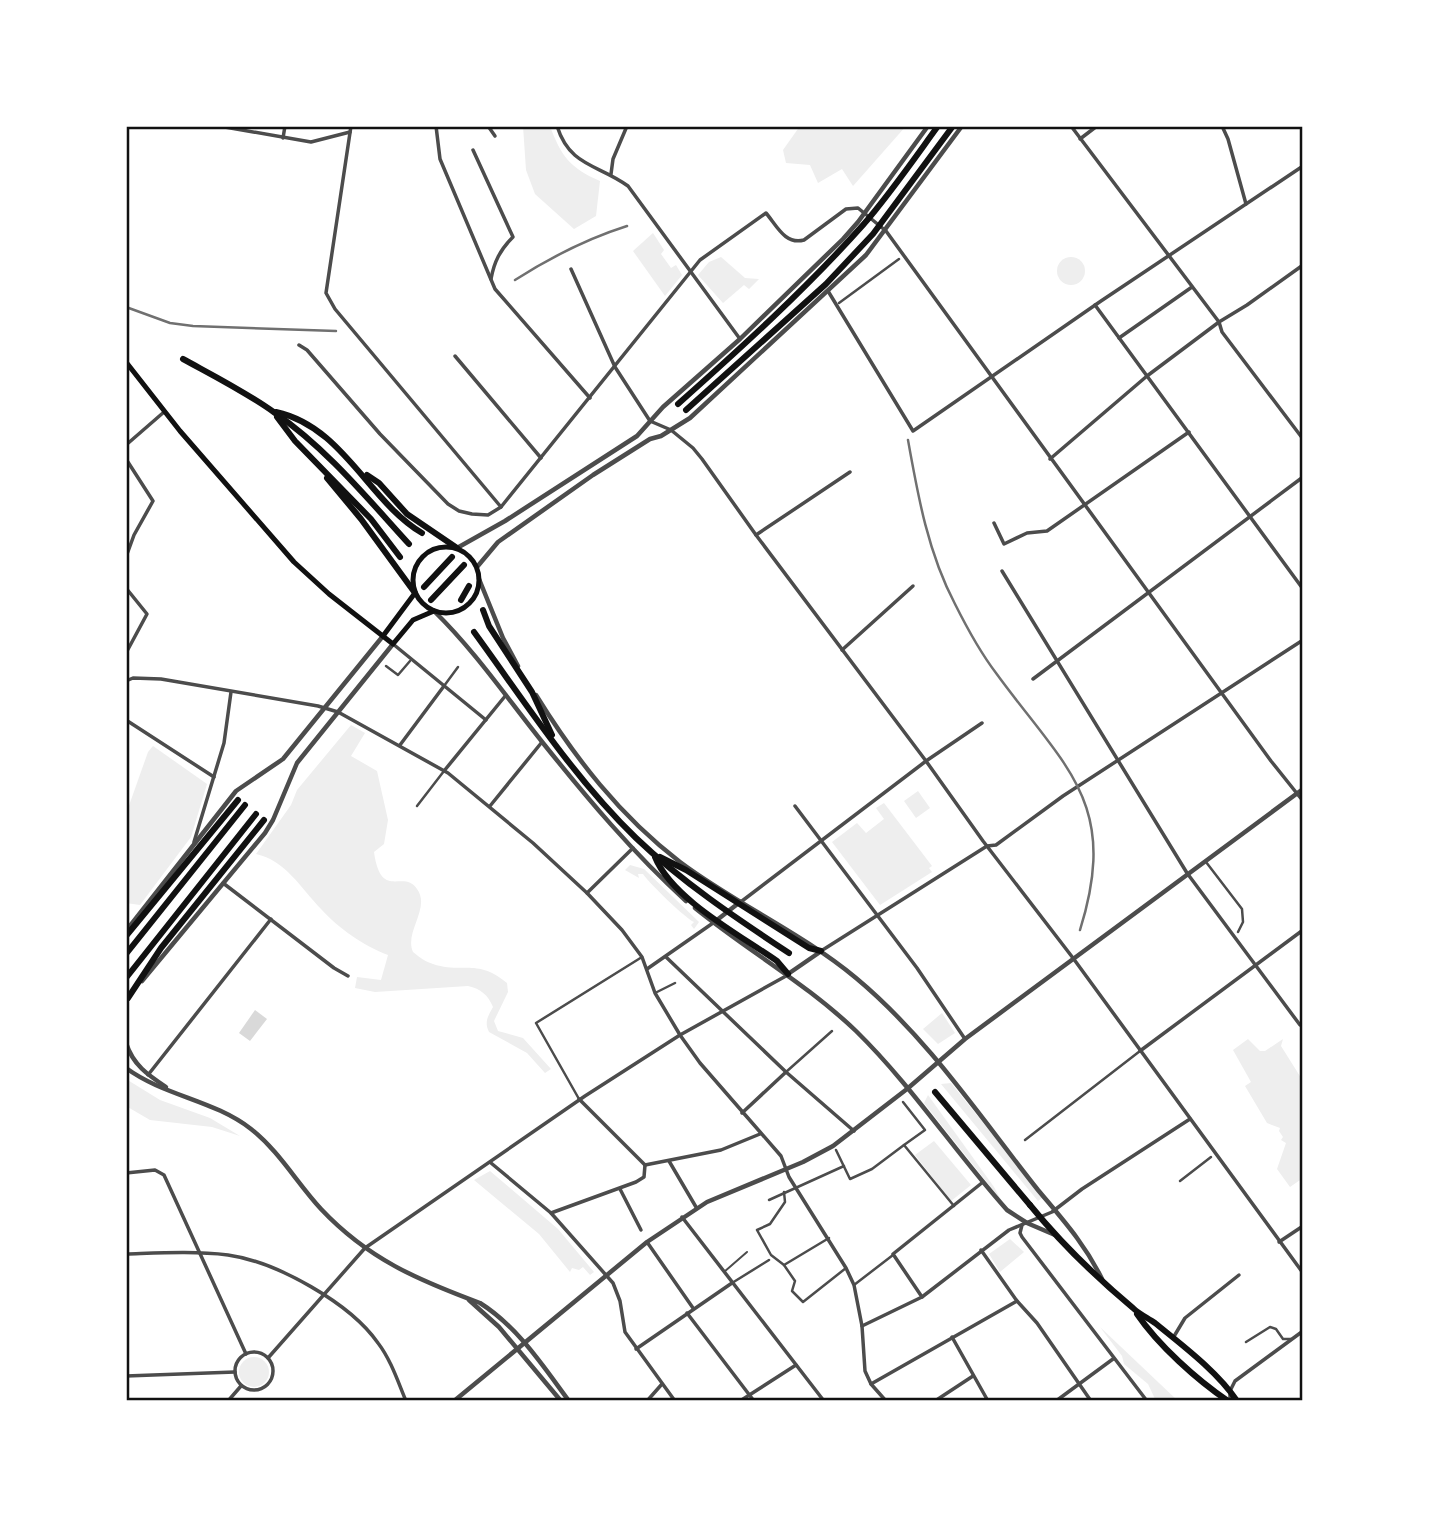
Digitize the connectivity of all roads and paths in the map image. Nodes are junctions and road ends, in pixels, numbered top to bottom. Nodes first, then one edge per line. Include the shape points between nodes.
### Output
1 (219, 126) edge
2 (249, 126) edge
3 (285, 126) edge
4 (351, 126) edge
5 (436, 126) edge
6 (488, 126) edge
7 (557, 126) edge
8 (627, 126) edge
9 (928, 126) edge
10 (938, 126) edge
11 (953, 126) edge
12 (962, 126) edge
13 (1071, 126) edge
14 (1097, 126) edge
15 (1222, 126) edge
16 (248, 132) junction
17 (350, 132) junction
18 (495, 136) dead end
19 (283, 138) junction
20 (1080, 139) junction
21 (473, 150) dead end
22 (1303, 166) edge
23 (611, 174) junction
24 (1246, 204) junction
25 (866, 214) junction
26 (885, 229) junction
27 (1170, 255) junction
28 (899, 260) dead end
29 (1303, 265) edge
30 (571, 268) dead end
31 (692, 273) junction
32 (491, 280) junction
33 (1193, 287) junction
34 (828, 291) junction
35 (839, 303) dead end
36 (1095, 305) junction
37 (1219, 322) junction
38 (1119, 338) junction
39 (740, 339) junction
40 (299, 345) dead end
41 (454, 356) dead end
42 (183, 359) dead end
43 (126, 362) edge
44 (615, 367) junction
45 (1147, 376) junction
46 (991, 377) junction
47 (590, 398) junction
48 (678, 404) dead end
49 (686, 410) dead end
50 (164, 412) junction
51 (275, 412) junction
52 (650, 421) junction
53 (671, 430) junction
54 (1189, 432) junction
55 (1303, 439) edge
56 (126, 445) edge
57 (311, 457) junction
58 (541, 458) junction
59 (126, 459) edge
60 (1050, 459) junction
61 (360, 471) junction
62 (850, 472) dead end
63 (1303, 477) edge
64 (1084, 506) junction
65 (501, 507) junction
66 (1250, 516) junction
67 (371, 519) junction
68 (994, 523) dead end
69 (422, 533) dead end
70 (376, 534) dead end
71 (756, 535) junction
72 (409, 544) dead end
73 (457, 548) junction
74 (126, 557) edge
75 (400, 557) dead end
76 (452, 557) dead end
77 (464, 565) dead end
78 (477, 567) junction
79 (1002, 571) dead end
80 (479, 579) junction
81 (469, 586) dead end
82 (913, 586) dead end
83 (424, 587) dead end
84 (126, 588) edge
85 (1303, 589) edge
86 (415, 593) junction
87 (1150, 593) junction
88 (431, 600) dead end
89 (461, 600) dead end
90 (482, 610) dead end
91 (434, 611) junction
92 (474, 632) dead end
93 (383, 636) junction
94 (1303, 640) edge
95 (393, 644) junction
96 (842, 650) junction
97 (126, 653) edge
98 (410, 661) dead end
99 (1058, 662) junction
100 (386, 666) dead end
101 (458, 667) dead end
102 (1033, 678) dead end
103 (126, 681) edge
104 (444, 686) junction
105 (231, 692) junction
106 (1222, 692) junction
107 (506, 695) junction
108 (325, 708) junction
109 (338, 712) junction
110 (126, 720) edge
111 (486, 720) junction
112 (982, 723) dead end
113 (542, 742) junction
114 (555, 743) junction
115 (400, 745) junction
116 (926, 761) junction
117 (1119, 761) junction
118 (444, 771) junction
119 (214, 777) junction
120 (1303, 789) edge
121 (1297, 793) junction
122 (238, 800) dead end
123 (1303, 801) edge
124 (245, 805) dead end
125 (417, 806) dead end
126 (490, 806) junction
127 (795, 806) dead end
128 (256, 814) dead end
129 (264, 820) dead end
130 (822, 841) junction
131 (194, 842) junction
132 (987, 846) junction
133 (633, 848) junction
134 (655, 855) junction
135 (1204, 860) junction
136 (1186, 873) junction
137 (223, 883) junction
138 (587, 893) junction
139 (740, 902) junction
140 (878, 916) junction
141 (271, 919) junction
142 (714, 922) junction
143 (1303, 930) edge
144 (1238, 932) dead end
145 (126, 934) edge
146 (821, 951) junction
147 (789, 953) dead end
148 (126, 954) edge
149 (642, 957) junction
150 (666, 957) junction
151 (1073, 958) junction
152 (1255, 965) junction
153 (647, 969) junction
154 (788, 974) junction
155 (348, 976) dead end
156 (126, 978) edge
157 (674, 983) dead end
158 (655, 993) junction
159 (127, 999) edge
160 (723, 1012) junction
161 (1300, 1025) dead end
162 (832, 1031) dead end
163 (680, 1035) junction
164 (965, 1039) junction
165 (126, 1043) edge
166 (1140, 1051) junction
167 (938, 1061) junction
168 (126, 1068) edge
169 (786, 1072) junction
170 (148, 1075) junction
171 (906, 1089) junction
172 (935, 1091) dead end
173 (172, 1092) junction
174 (579, 1099) junction
175 (903, 1102) dead end
176 (743, 1113) junction
177 (1190, 1119) junction
178 (854, 1131) junction
179 (760, 1134) junction
180 (1025, 1140) dead end
181 (904, 1145) junction
182 (834, 1148) junction
183 (1211, 1157) dead end
184 (669, 1161) junction
185 (491, 1163) junction
186 (645, 1165) junction
187 (844, 1166) junction
188 (786, 1168) junction
189 (126, 1173) edge
190 (1180, 1181) dead end
191 (983, 1182) junction
192 (795, 1187) junction
193 (620, 1189) junction
194 (785, 1192) junction
195 (769, 1200) dead end
196 (954, 1206) junction
197 (696, 1208) junction
198 (1056, 1209) junction
199 (551, 1213) junction
200 (682, 1217) junction
201 (1040, 1217) junction
202 (1024, 1224) junction
203 (1303, 1226) edge
204 (641, 1230) dead end
205 (1056, 1235) junction
206 (829, 1238) junction
207 (647, 1242) junction
208 (1279, 1242) junction
209 (365, 1248) junction
210 (981, 1250) junction
211 (199, 1252) junction
212 (747, 1252) dead end
213 (126, 1254) edge
214 (893, 1254) junction
215 (769, 1260) dead end
216 (784, 1265) junction
217 (846, 1268) junction
218 (723, 1272) junction
219 (1303, 1273) edge
220 (1239, 1275) dead end
221 (1103, 1280) junction
222 (732, 1283) junction
223 (854, 1285) junction
224 (323, 1295) junction
225 (922, 1297) junction
226 (466, 1298) junction
227 (1017, 1301) junction
228 (693, 1308) junction
229 (1134, 1310) junction
230 (687, 1313) junction
231 (862, 1325) junction
232 (1303, 1331) edge
233 (952, 1338) junction
234 (1173, 1339) junction
235 (1291, 1339) junction
236 (1246, 1342) dead end
237 (636, 1349) junction
238 (246, 1354) junction
239 (268, 1358) junction
240 (1113, 1359) junction
241 (796, 1365) junction
242 (235, 1372) junction
243 (126, 1376) edge
244 (973, 1376) junction
245 (662, 1384) junction
246 (871, 1384) junction
247 (1078, 1384) junction
248 (241, 1386) junction
249 (1230, 1391) junction
250 (749, 1395) junction
251 (228, 1401) edge
252 (407, 1401) edge
253 (454, 1401) edge
254 (561, 1401) edge
255 (569, 1401) edge
256 (647, 1401) edge
257 (675, 1401) edge
258 (740, 1401) edge
259 (754, 1401) edge
260 (824, 1401) edge
261 (886, 1401) edge
262 (935, 1401) edge
263 (988, 1401) edge
264 (1056, 1401) edge
265 (1091, 1401) edge
266 (1147, 1401) edge
267 (1229, 1401) edge
268 (1237, 1401) edge

1 - 16 street
2 - 16 street
3 - 19 street
4 - 17 street
5 - 32 street via 440,159
6 - 18 street
7 - 23 street via 571,153
8 - 23 street
9 - 25 street
10 - 48 main road via 862,226
11 - 49 main road via 873,234 826,284
12 - 26 street
13 - 20 street
14 - 20 street
15 - 24 street
16 - 19 street
17 - 19 street via 311,142
17 - 65 street via 326,293
20 - 27 street
21 - 32 street via 513,237 493,265
22 - 24 street
23 - 31 street via 628,186
24 - 27 street
25 - 26 street
25 - 31 street via 849,208 804,240 794,242 766,213 700,260
25 - 39 street
26 - 34 street via 866,255
26 - 46 street
27 - 33 street
27 - 36 street
28 - 35 street
29 - 37 street
30 - 44 street
31 - 39 street
31 - 44 street
32 - 47 street via 502,299
33 - 37 street
33 - 38 street
34 - 46 street via 913,431
34 - 53 street via 690,418
36 - 38 street
36 - 46 street
37 - 45 street
37 - 55 street
38 - 45 street
39 - 52 street
40 - 65 street via 448,504 459,511 488,515
41 - 58 street
42 - 51 main road
43 - 50 main road
44 - 47 street
44 - 52 street
45 - 54 street
45 - 60 street
46 - 60 street
47 - 58 street
50 - 56 street
50 - 93 main road via 299,568
51 - 57 main road
51 - 61 main road via 314,428
51 - 72 main road via 351,480
52 - 53 street
52 - 73 street via 637,436
53 - 71 street via 702,459
53 - 78 street via 604,468 498,541
54 - 64 street
54 - 66 street
57 - 67 main road
57 - 86 main road
58 - 65 street
59 - 74 street via 153,501
60 - 64 street
61 - 69 main road via 404,520
61 - 73 main road via 407,514
62 - 71 street
63 - 66 street
64 - 68 street via 1048,531 1027,533 1004,544
64 - 87 street
66 - 85 street
66 - 87 street
67 - 70 main road
67 - 75 main road
71 - 96 street
73 - 78 main road
73 - 86 main road via 440,547 421,557 413,575
76 - 83 main road
77 - 88 main road
78 - 80 main road
79 - 99 street
80 - 91 main road via 477,593 468,605 450,613
80 - 139 street via 520,670 593,777 618,807 681,862
81 - 89 main road
82 - 96 street
84 - 97 street via 147,614
86 - 91 main road
86 - 93 main road
87 - 99 street
87 - 106 street
90 - 114 main road
91 - 95 main road via 413,620
91 - 107 street
92 - 114 main road
93 - 95 main road
93 - 108 street
94 - 106 street
95 - 104 street
95 - 109 street
96 - 116 street
98 - 100 street via 398,675
99 - 102 street
99 - 117 street
101 - 104 street
103 - 105 street via 161,678
104 - 111 street
104 - 115 street
105 - 108 street
105 - 119 street
106 - 117 street
106 - 121 street
107 - 111 street
107 - 113 street
108 - 109 street
108 - 131 street via 283,759 236,791
109 - 115 street
109 - 137 street via 297,763 265,832
110 - 119 street
111 - 118 street
112 - 116 street
113 - 126 street
113 - 133 street
114 - 134 main road via 611,813
115 - 118 street
116 - 130 street
116 - 132 street
117 - 132 street via 996,845
117 - 136 street
118 - 125 street
118 - 126 street
119 - 131 street
120 - 121 street
121 - 123 street
121 - 135 street
122 - 145 main road
124 - 148 main road
126 - 138 street
127 - 130 street
128 - 156 main road
129 - 159 main road via 161,948
130 - 139 street
130 - 140 street
131 - 145 street
132 - 140 street
132 - 151 street
133 - 138 street
133 - 142 street
134 - 146 main road
134 - 147 main road via 720,907
134 - 154 main road via 681,891
135 - 136 street
135 - 144 street via 1242,909
136 - 151 street
136 - 152 street
137 - 141 street
137 - 159 street
138 - 149 street
139 - 142 street
139 - 146 street
140 - 146 street
140 - 164 street
141 - 155 street
141 - 170 street
142 - 150 street
142 - 154 street
143 - 152 street
146 - 154 street
146 - 167 street via 875,995
149 - 153 street
149 - 174 street via 536,1023
150 - 153 street
150 - 160 street
151 - 164 street
151 - 166 street
152 - 161 street
152 - 166 street
153 - 158 street
154 - 160 street
154 - 171 street via 855,1031
157 - 158 street
158 - 163 street
160 - 163 street
160 - 169 street
162 - 169 street
163 - 174 street
163 - 176 street
164 - 167 street
165 - 170 street via 132,1059
166 - 177 street
166 - 180 street
167 - 171 street
167 - 198 street
168 - 173 street
169 - 176 street
169 - 178 street
170 - 173 street
171 - 178 street
171 - 191 street
172 - 201 main road
173 - 209 street via 226,1113 250,1128 320,1207
174 - 185 street
174 - 186 street
175 - 181 street via 925,1130
176 - 179 street
177 - 198 street
177 - 208 street
178 - 182 street
179 - 184 street via 721,1150
179 - 188 street
181 - 187 street via 850,1179
181 - 196 street
182 - 187 street
182 - 188 street
183 - 190 street
184 - 186 street
184 - 197 street
185 - 199 street
185 - 209 street
186 - 193 street via 643,1178
187 - 192 street
188 - 192 street
188 - 197 street
189 - 211 street via 162,1173
191 - 196 street
191 - 202 street
192 - 194 street
192 - 206 street
193 - 199 street
193 - 204 street
194 - 195 street
194 - 216 street via 785,1202 770,1224 757,1230 771,1255
196 - 214 street
197 - 200 street
198 - 201 street
198 - 221 street via 1082,1241
199 - 237 street via 613,1283 623,1327
200 - 207 street
200 - 218 street
201 - 202 street
201 - 205 main road
202 - 205 street
202 - 210 street
202 - 240 street via 1022,1237
203 - 208 street
205 - 221 main road
206 - 216 street
206 - 217 street
207 - 228 street
207 - 253 street
208 - 219 street
209 - 224 street
209 - 226 street via 400,1271
210 - 225 street
210 - 227 street
211 - 213 street
211 - 224 street via 257,1263 292,1276
211 - 238 street
212 - 218 lane
214 - 223 street
214 - 225 street
215 - 222 street
216 - 217 street via 795,1281 792,1291 803,1302
217 - 223 street
218 - 222 street
220 - 234 street via 1184,1320
221 - 229 main road
222 - 228 street
222 - 241 street
223 - 231 street
224 - 239 street
224 - 252 street via 352,1314 379,1343
225 - 231 street
226 - 254 street via 499,1326
226 - 255 street via 492,1310 511,1327
227 - 233 street
227 - 247 street
228 - 230 street
229 - 234 main road
229 - 267 main road via 1174,1355
230 - 237 street
230 - 250 street
231 - 246 street via 865,1371
232 - 235 street
233 - 244 street
233 - 246 street
234 - 249 main road
235 - 236 street via 1283,1339 1270,1327
235 - 249 street via 1235,1381
237 - 245 street
238 - 239 street
238 - 242 street
239 - 248 street via 273,1372 268,1384 256,1390
240 - 247 street
240 - 266 street
241 - 250 street
241 - 260 street
242 - 243 street
242 - 248 street
244 - 262 street
244 - 263 street
245 - 256 street
245 - 257 street
246 - 261 street
247 - 264 street
247 - 265 street
248 - 251 street
249 - 267 street
249 - 268 main road
250 - 258 street
250 - 259 street

